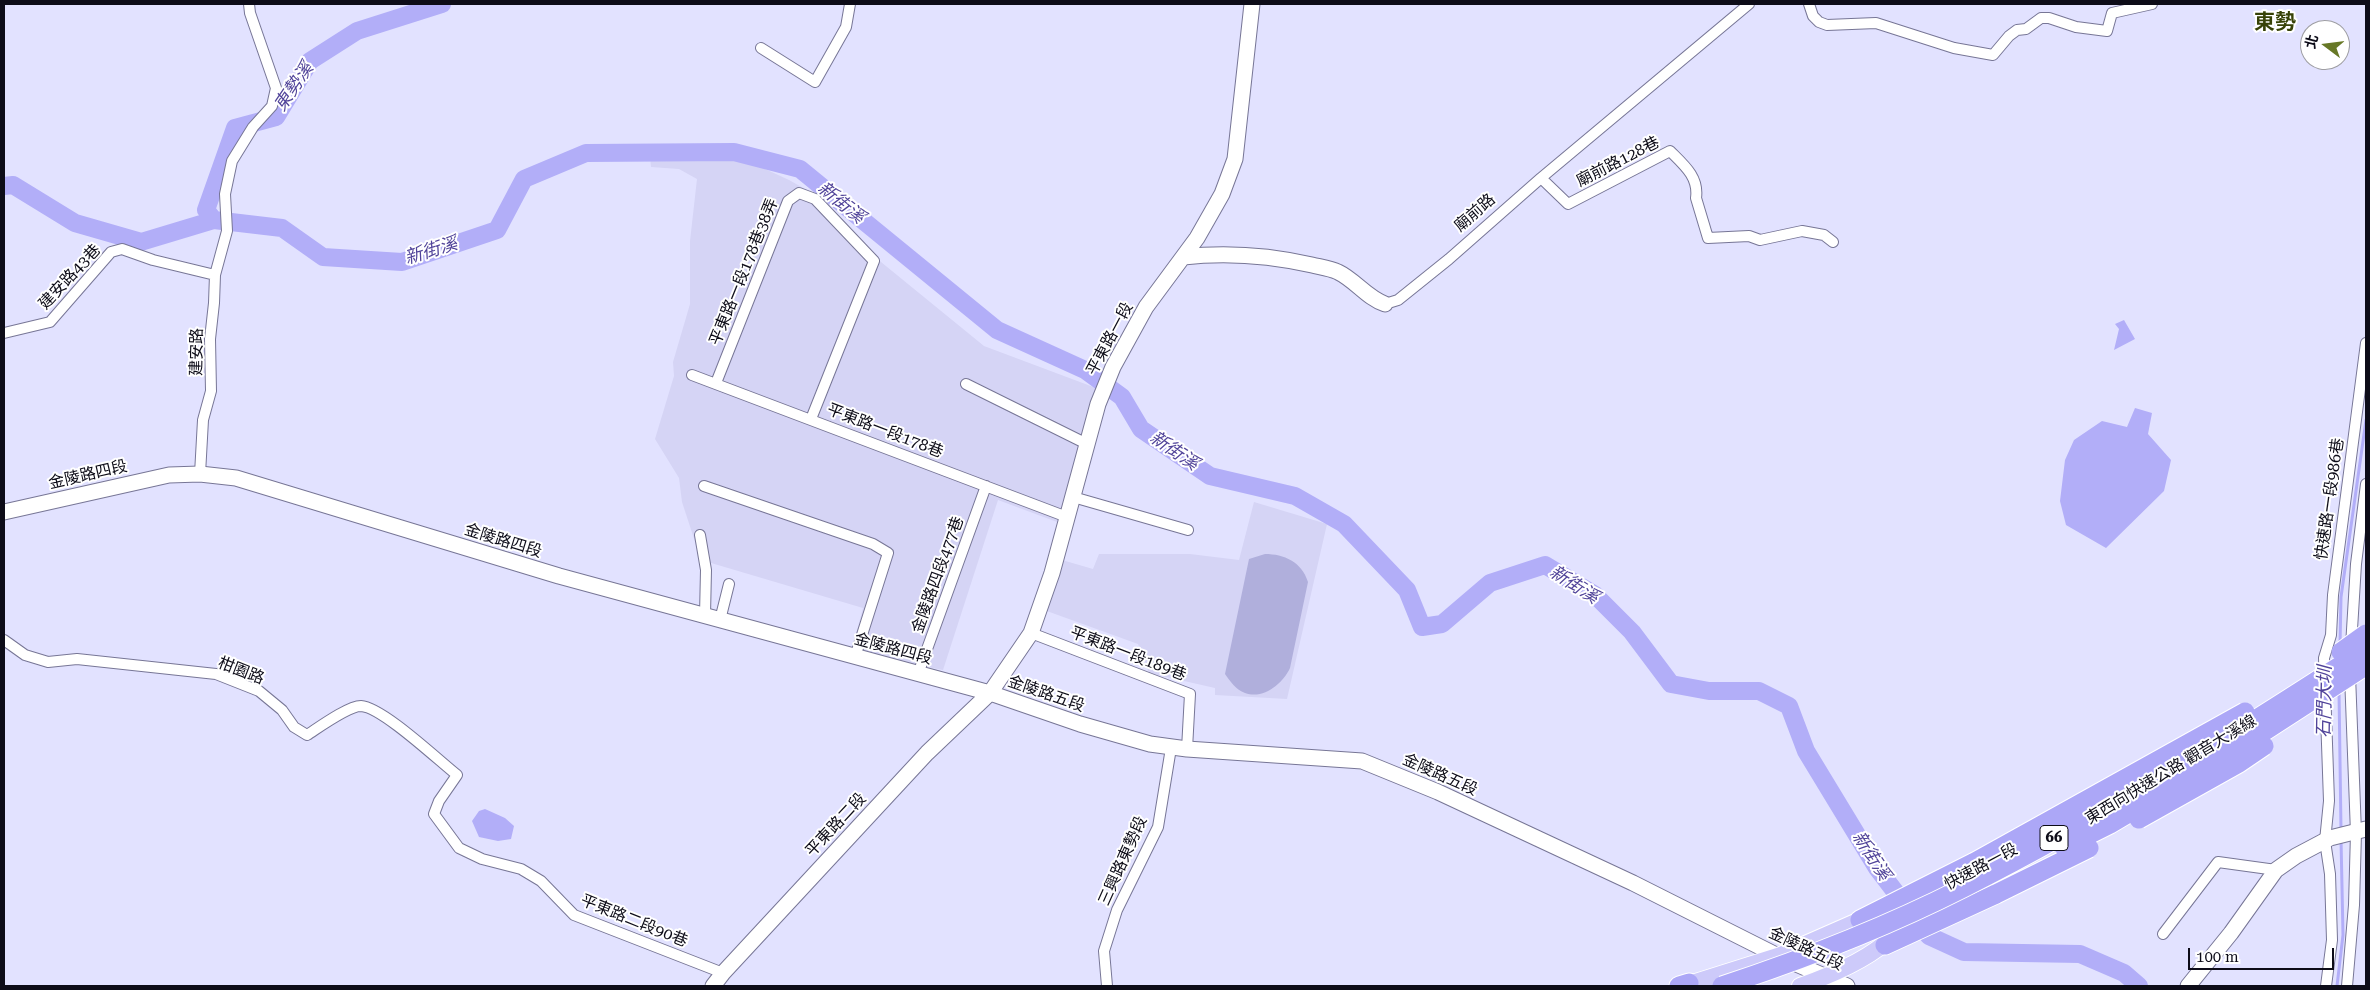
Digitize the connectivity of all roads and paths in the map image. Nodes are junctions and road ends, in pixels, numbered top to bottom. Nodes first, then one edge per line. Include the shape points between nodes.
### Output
1 (249, 4) edge
2 (850, 4) edge
3 (1749, 4) edge
4 (1809, 4) edge
5 (2152, 4) edge
6 (1254, 5) edge
7 (761, 48) dead end
8 (1541, 178) junction
9 (1833, 242) dead end
10 (1182, 257) junction
11 (215, 275) junction
12 (1385, 304) joint
13 (4, 333) edge
14 (2366, 343) edge
15 (692, 375) dead end
16 (716, 383) junction
17 (966, 384) dead end
18 (811, 419) junction
19 (1087, 444) junction
20 (200, 474) junction
21 (2366, 484) edge
22 (704, 486) dead end
23 (986, 486) junction
24 (1073, 496) junction
25 (4, 512) edge
26 (1067, 517) junction
27 (1188, 530) dead end
28 (700, 535) dead end
29 (729, 584) dead end
30 (705, 615) junction
31 (720, 620) junction
32 (1031, 633) junction
33 (4, 640) edge
34 (2358, 647) edge
35 (855, 657) junction
36 (2366, 665) edge
37 (2326, 666) junction
38 (2366, 671) edge
39 (918, 674) junction
40 (2353, 685) edge
41 (990, 693) junction
42 (2327, 702) junction
43 (1171, 748) junction
44 (1187, 749) junction
45 (457, 775) joint
46 (2358, 832) edge
47 (2327, 840) junction
48 (2276, 870) junction
49 (1910, 899) junction
50 (1872, 916) joint
51 (1929, 922) junction
52 (2163, 934) dead end
53 (1892, 940) joint
54 (1778, 956) junction
55 (723, 973) junction
56 (1825, 977) junction
57 (1683, 985) edge
58 (714, 986) edge
59 (1107, 986) edge
60 (1722, 986) edge
61 (1756, 986) edge
62 (1800, 986) edge
63 (1847, 986) edge
64 (2188, 986) edge
65 (2326, 986) edge
66 (2347, 986) edge

1 - 11 street, 建安路 via 276,88 272,106 253,126 232,161 225,194 228,231
2 - 7 street via 846,27 815,82
3 - 8 street, 廟前路
4 - 5 street via 1813,16 1827,25 1876,23 1954,48 1993,55 2009,36 2041,18 2107,31 2112,13
6 - 10 main road, 平東路一段 via 1235,159 1222,194
8 - 9 street, 廟前路128巷 via 1568,204 1670,151 1692,174 1708,238 1749,236 1760,240 1802,230 1824,235
8 - 12 street, 廟前路 via 1450,259 1398,300
10 - 12 main road, 廟前路 via 1240,254 1284,259 1338,271 1376,301
10 - 19 main road, 平東路一段 via 1146,307 1113,367
11 - 13 street, 建安路43巷 via 122,249 111,252 50,322
11 - 20 street, 建安路 via 210,339 211,391 203,420
14 - 37 street, 快速路一段986巷
15 - 16 street, 平東路一段178巷
16 - 18 street, 平東路一段178巷
16 - 18 street, 平東路一段178巷38弄 via 788,201 798,193 814,200 874,261
17 - 19 street
18 - 23 street, 平東路一段178巷
19 - 24 main road, 平東路一段
20 - 25 main road, 金陵路四段 via 169,475
20 - 30 main road, 金陵路四段 via 236,478 559,576
21 - 34 street, 快速路一段986巷 via 2356,564
22 - 35 street via 873,544 888,553
23 - 26 street, 平東路一段178巷
23 - 39 street, 金陵路四段477巷
24 - 26 main road, 平東路一段
24 - 27 street
26 - 32 main road, 平東路一段
28 - 30 street via 706,570
29 - 31 street
30 - 31 main road, 金陵路四段
31 - 35 main road, 金陵路四段
32 - 41 main road, 平東路一段
32 - 44 street, 平東路一段189巷 via 1190,694
33 - 45 street, 柑園路 via 25,655 48,662 76,659 216,674 259,691 306,735 351,708 360,706 374,710 405,731
34 - 37 main road, 66, bridge
34 - 40 street, 快速路一段986巷
34 - 49 highway, bridge
34 - 60 highway, 東西向快速公路 觀音大溪線 / 66, bridge via 2205,751 1963,888 1851,939
35 - 39 main road, 金陵路四段
36 - 61 highway, 東西向快速公路 觀音大溪線 / 66, bridge via 2240,747 2110,824 1827,962
37 - 42 street, 快速路一段986巷
37 - 49 main road, 快速路一段 / 66 via 2073,817 1970,874
38 - 40 main road, 66
39 - 41 main road, 金陵路四段
40 - 42 main road, 66
40 - 46 street, 快速路一段986巷
40 - 51 highway, bridge via 2239,763 2084,851
41 - 43 main road, 金陵路五段 via 1080,724
41 - 55 main road, 平東路二段 via 928,753
42 - 47 street, 快速路一段986巷
42 - 51 main road, 快速路一段 / 66 via 2150,812
43 - 44 main road, 金陵路五段
43 - 59 street, 三興路東勢段 via 1158,828 1117,910 1104,951
44 - 54 main road, 金陵路五段 via 1362,761 1438,792 1633,883
45 - 55 street, 平東路二段90巷 via 438,801 434,814 458,848 482,859 521,869 541,881 574,915
46 - 47 main road
46 - 66 street, 快速路一段986巷
47 - 48 main road
47 - 65 street, 快速路一段986巷 via 2332,940
48 - 52 street via 2218,862
48 - 64 main road
49 - 50 highway
50 - 54 main road
51 - 53 highway
53 - 56 main road
54 - 56 main road, 金陵路五段
54 - 57 main road
55 - 58 main road, 平東路二段
56 - 62 main road
56 - 63 main road, 金陵路五段

